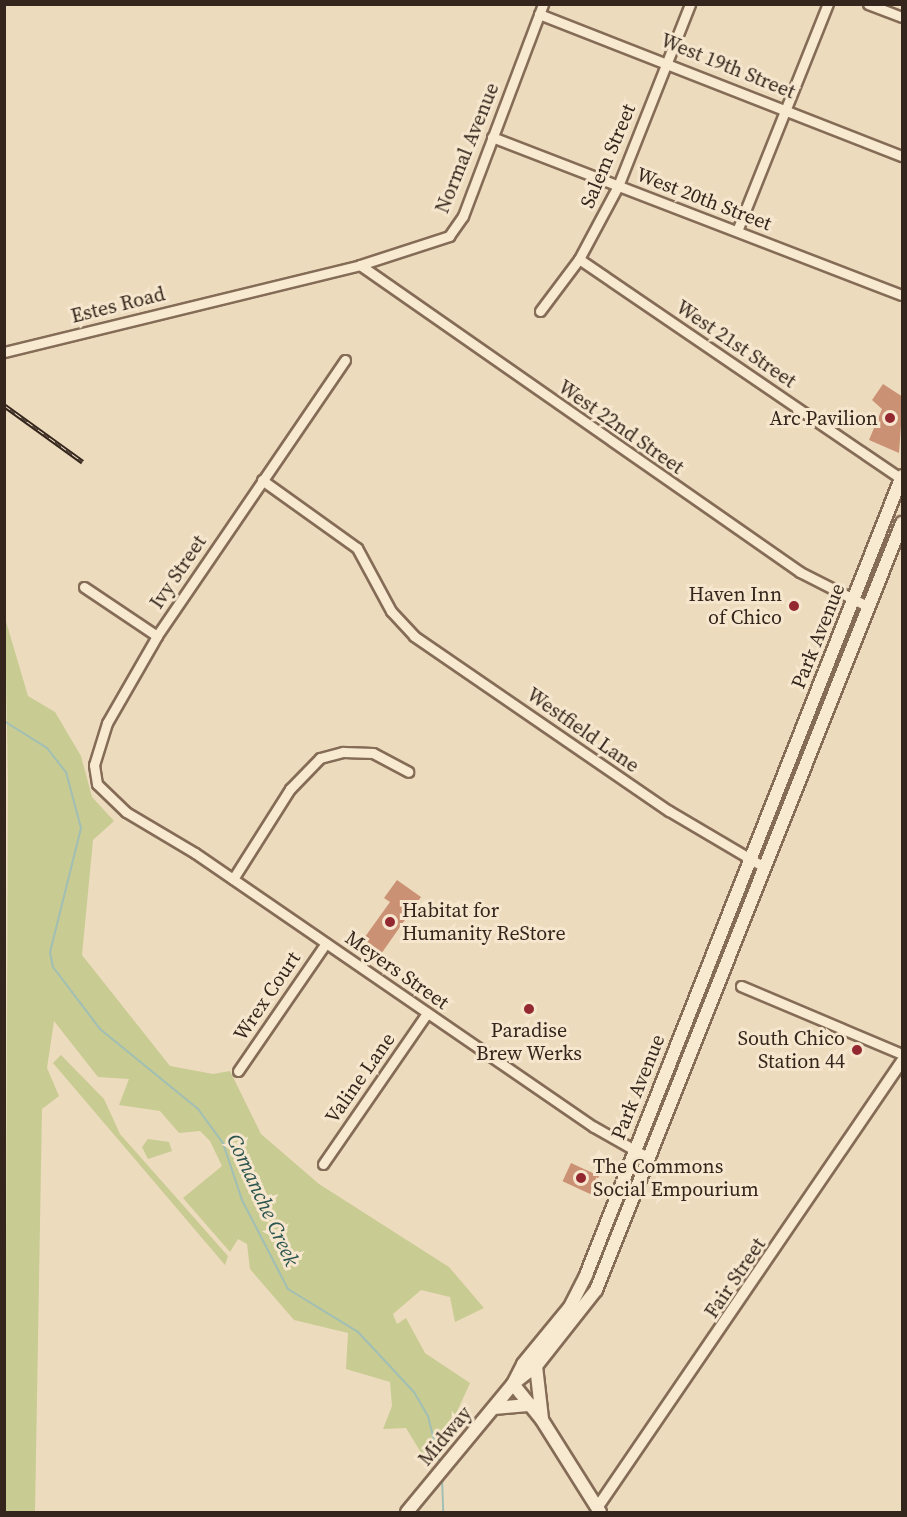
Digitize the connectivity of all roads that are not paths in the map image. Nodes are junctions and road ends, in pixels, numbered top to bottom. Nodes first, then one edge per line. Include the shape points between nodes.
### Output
1 (690, 4) edge
2 (828, 4) edge
3 (868, 4) edge
4 (541, 9) edge
5 (903, 18) edge
6 (666, 60) junction
7 (789, 110) junction
8 (492, 137) junction
9 (903, 156) edge
10 (618, 186) junction
11 (737, 231) junction
12 (579, 259) junction
13 (360, 265) junction
14 (240, 294) joint
15 (903, 295) edge
16 (540, 311) dead end
17 (4, 352) edge
18 (345, 360) dead end
19 (902, 478) edge
20 (262, 480) junction
21 (903, 523) edge
22 (84, 587) dead end
23 (853, 600) junction
24 (869, 607) junction
25 (157, 636) junction
26 (408, 772) dead end
27 (126, 813) joint
28 (749, 861) junction
29 (764, 867) junction
30 (233, 879) junction
31 (326, 943) junction
32 (741, 986) dead end
33 (428, 1013) junction
34 (903, 1054) edge
35 (903, 1061) edge
36 (238, 1071) dead end
37 (633, 1151) junction
38 (647, 1157) junction
39 (323, 1164) dead end
40 (536, 1366) junction
41 (513, 1384) junction
42 (531, 1405) junction
43 (494, 1408) junction
44 (542, 1420) junction
45 (597, 1511) edge
46 (407, 1512) edge

1 - 6 street, Salem Street
2 - 7 street
3 - 5 street
4 - 6 street, West 19th Street
4 - 8 street, Normal Avenue
6 - 7 street, West 19th Street
6 - 10 street, Salem Street
7 - 9 street, West 19th Street
7 - 11 street
8 - 10 street, West 20th Street
8 - 13 street, Normal Avenue via 463,216 449,236
10 - 11 street, West 20th Street
10 - 12 street, Salem Street
11 - 15 street, West 20th Street
12 - 16 street, Salem Street
12 - 19 street, West 21st Street
13 - 14 street, Normal Avenue
13 - 23 street, West 22nd Street via 771,552
14 - 17 street, Estes Road
18 - 20 street, Ivy Street
19 - 23 main road, Park Avenue
20 - 25 street, Ivy Street
20 - 28 street, Westfield Lane via 357,548 391,611 414,636
21 - 24 main road, Park Avenue
22 - 25 street
23 - 24 street, West 22nd Street
23 - 28 main road, Park Avenue
24 - 29 main road, Park Avenue
25 - 27 street, Ivy Street via 107,723 94,765 98,784
26 - 30 street via 373,753 344,752 320,758 290,789
27 - 30 street, Meyers Street
28 - 29 street, Westfield Lane
28 - 37 main road, Park Avenue
29 - 38 main road, Park Avenue
30 - 31 street, Meyers Street
31 - 33 street, Meyers Street
31 - 36 street, Wrex Court
32 - 34 street
33 - 37 street, Meyers Street
33 - 39 street, Valine Lane
35 - 45 street, Fair Street
37 - 38 street, Meyers Street
37 - 41 main road, Park Avenue via 570,1307 523,1364
38 - 40 main road, Park Avenue via 596,1290
40 - 41 main road, Park Avenue
40 - 44 main road
41 - 42 main road
41 - 43 main road, Midway
42 - 43 main road
42 - 44 main road
43 - 46 main road, Midway
44 - 45 main road

